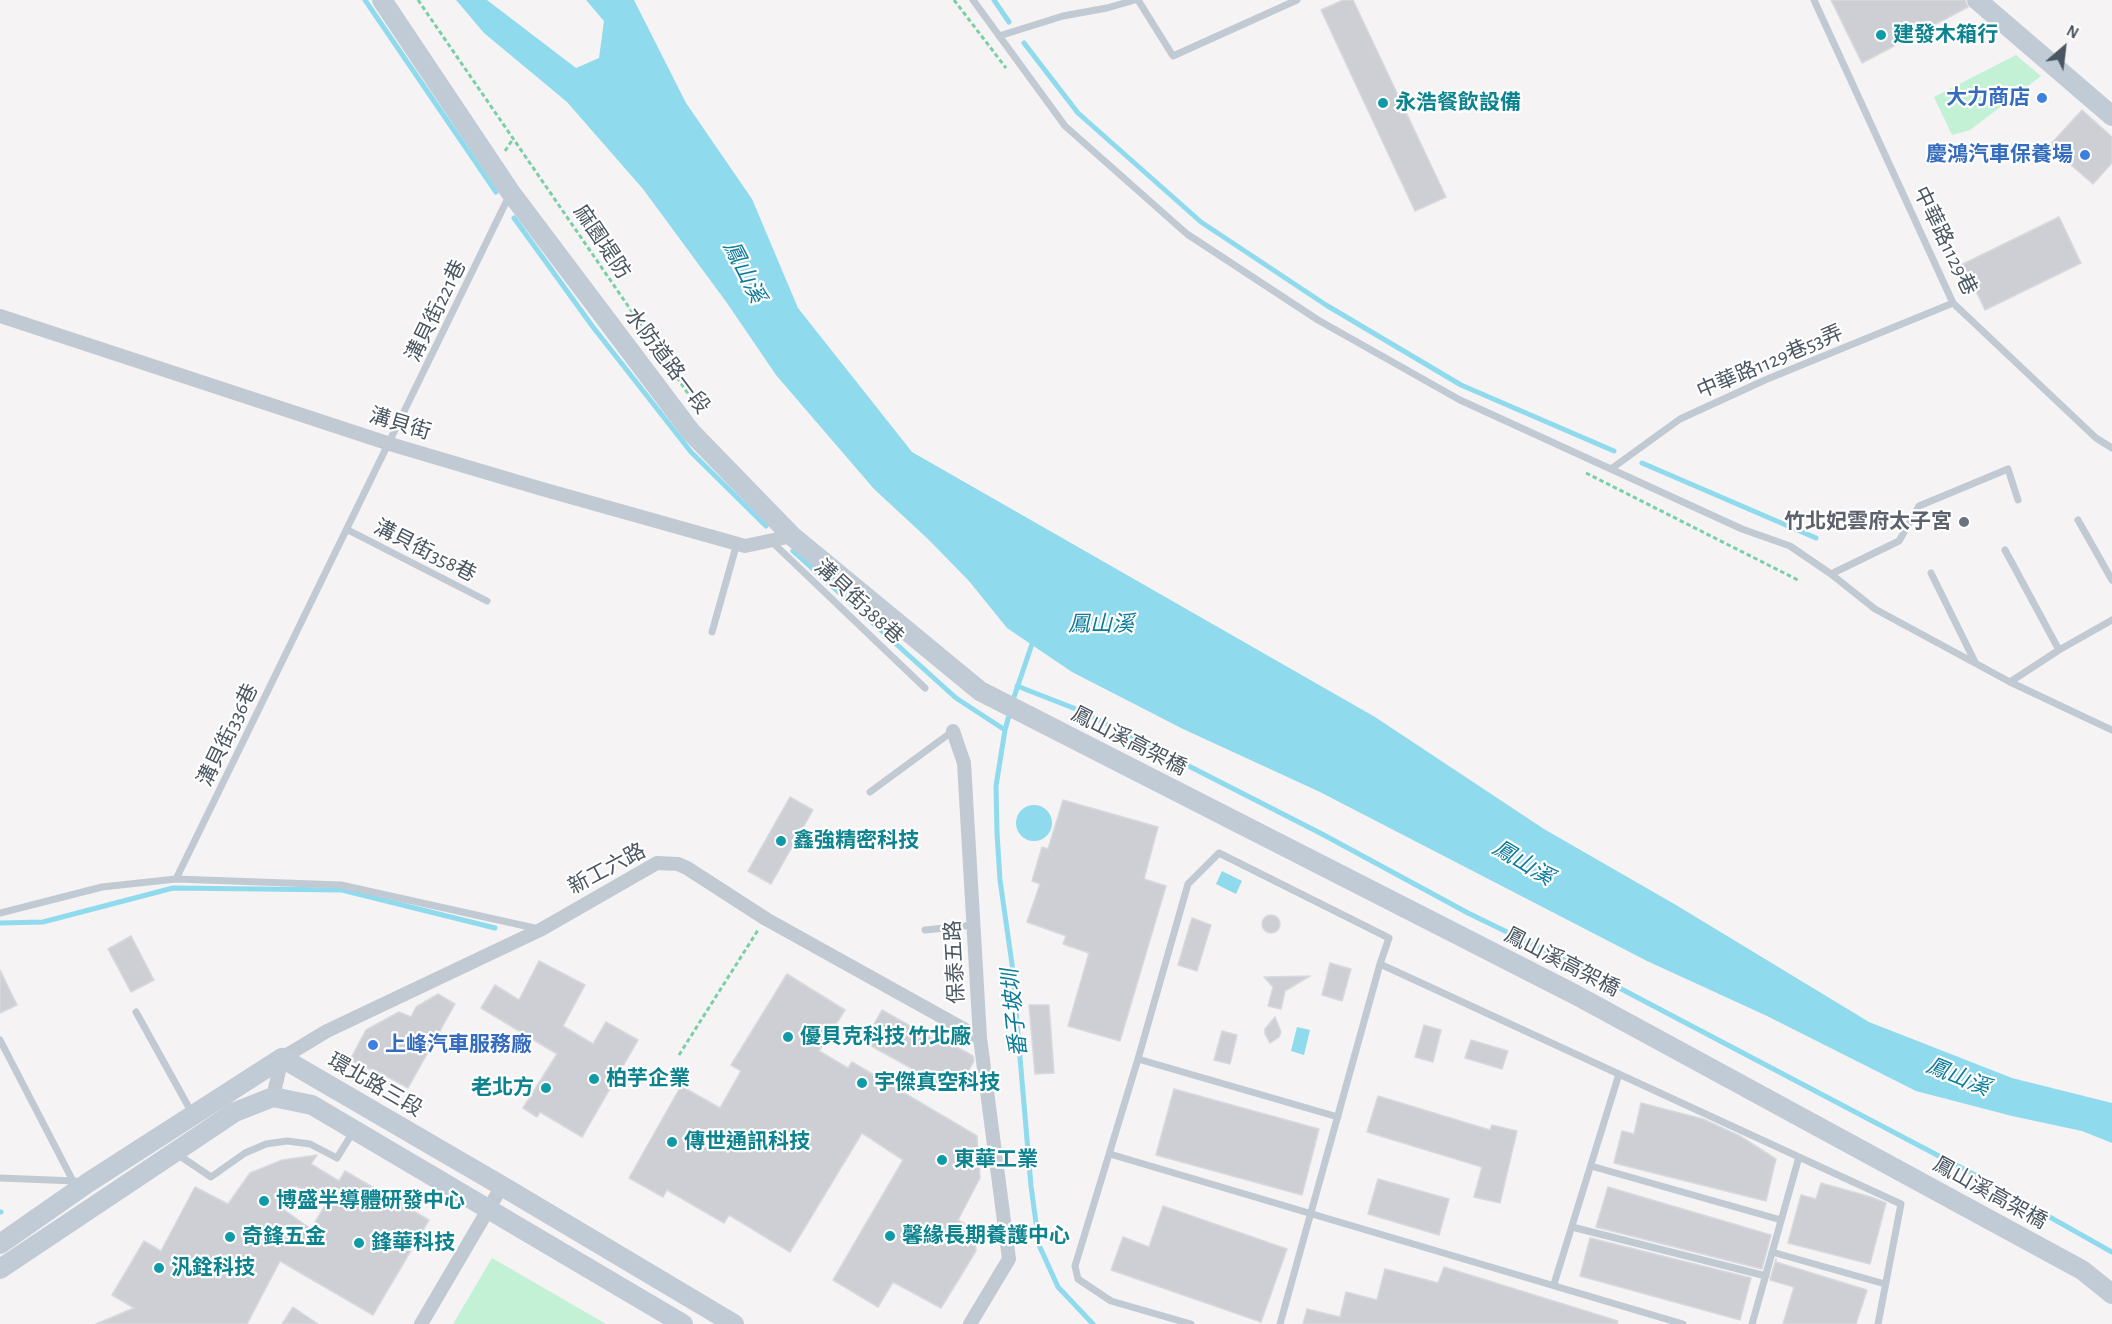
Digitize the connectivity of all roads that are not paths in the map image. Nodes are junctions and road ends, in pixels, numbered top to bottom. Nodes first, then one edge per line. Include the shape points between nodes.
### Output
1 (382, 0) edge
2 (973, 0) edge
3 (1137, 0) edge
4 (1297, 0) edge
5 (1814, 0) edge
6 (1977, 0) edge
7 (999, 36) junction
8 (2112, 116) edge
9 (511, 193) junction
10 (1953, 303) junction
11 (0, 316) edge
12 (390, 444) junction
13 (2112, 448) edge
14 (1611, 469) junction
15 (2018, 500) dead end
16 (2078, 520) dead end
17 (348, 530) junction
18 (792, 536) junction
19 (770, 540) junction
20 (737, 543) junction
21 (2005, 550) dead end
22 (1931, 573) dead end
23 (1831, 574) junction
24 (2112, 580) edge
25 (487, 601) dead end
26 (2112, 620) edge
27 (712, 632) dead end
28 (2059, 650) junction
29 (1975, 662) junction
30 (2010, 682) junction
31 (925, 687) dead end
32 (980, 691) joint
33 (2112, 730) edge
34 (953, 731) joint
35 (870, 792) dead end
36 (176, 879) junction
37 (0, 913) edge
38 (975, 925) junction
39 (542, 929) junction
40 (925, 930) dead end
41 (1380, 964) junction
42 (136, 1012) dead end
43 (980, 1038) junction
44 (0, 1040) edge
45 (282, 1058) junction
46 (1138, 1059) junction
47 (1619, 1074) junction
48 (273, 1097) junction
49 (194, 1116) junction
50 (1338, 1116) junction
51 (355, 1131) junction
52 (175, 1152) junction
53 (1110, 1154) junction
54 (1798, 1157) junction
55 (1591, 1166) junction
56 (0, 1178) edge
57 (81, 1182) junction
58 (502, 1186) junction
59 (487, 1210) junction
60 (1312, 1214) junction
61 (1781, 1220) junction
62 (1572, 1227) junction
63 (0, 1244) edge
64 (1772, 1252) junction
65 (0, 1269) edge
66 (1766, 1276) junction
67 (1554, 1284) junction
68 (1885, 1284) junction
69 (2112, 1294) edge
70 (421, 1324) edge
71 (683, 1324) edge
72 (734, 1324) edge
73 (970, 1324) edge
74 (1191, 1324) edge
75 (1280, 1324) edge
76 (1683, 1324) edge
77 (1752, 1324) edge
78 (1878, 1324) edge

1 - 9 street, 水防道路一段
2 - 7 lane
3 - 4 lane via 1173,56
3 - 7 lane via 1063,16
5 - 10 lane, 中華路1129巷
6 - 8 street
7 - 14 lane via 1065,126 1187,234 1318,320 1460,400
9 - 12 lane, 溝貝街221巷
9 - 18 street, 水防道路一段 via 691,432
10 - 13 lane, 中華路1129巷 via 2096,438
10 - 14 lane, 中華路1129巷53弄 via 1680,419
11 - 12 street, 溝貝街
12 - 17 lane, 溝貝街336巷
12 - 20 street, 溝貝街
14 - 23 lane via 1790,546
15 - 23 lane via 2008,469 1919,506 1899,541
16 - 24 lane
17 - 25 lane, 溝貝街358巷
17 - 36 lane, 溝貝街336巷
18 - 19 street, 溝貝街
18 - 32 street, 水防道路一段
19 - 20 street, 溝貝街 via 745,546
19 - 31 lane, 溝貝街388巷
20 - 27 lane
21 - 28 lane
22 - 29 lane
23 - 29 lane via 1875,609
26 - 28 lane
28 - 30 lane
29 - 30 lane
30 - 33 lane
32 - 69 street, 鳳山溪高架橋 via 1576,995 2082,1270
34 - 35 lane
34 - 38 street, 保泰五路 via 964,763
36 - 37 lane via 102,887
36 - 39 lane via 341,885
38 - 40 lane
38 - 43 street, 保泰五路
39 - 43 street, 新工六路 via 657,863 678,864 766,919
39 - 45 street, 新工六路 via 327,1031
41 - 46 lane via 1389,938 1219,853 1188,884
41 - 47 lane
41 - 50 lane
42 - 49 lane
43 - 73 street, 保泰五路 via 1009,1259
44 - 57 lane
45 - 48 street
45 - 49 street
45 - 58 street, 環北路三段
46 - 50 lane
46 - 53 lane
47 - 54 lane
47 - 55 lane
48 - 51 street via 312,1105
48 - 52 street via 235,1112
49 - 57 street
50 - 60 lane
51 - 52 lane via 337,1158 310,1144 266,1144 245,1153 211,1177
51 - 59 street
52 - 65 street
53 - 60 lane
53 - 74 lane via 1075,1266 1078,1279 1111,1301
54 - 61 lane
54 - 68 lane via 1901,1204
55 - 61 lane
55 - 62 lane
56 - 57 lane
57 - 63 street
58 - 59 street
58 - 72 street, 環北路三段
59 - 70 street
59 - 71 street
60 - 67 lane
60 - 75 lane
61 - 64 lane
62 - 66 lane
62 - 67 lane
64 - 66 lane
64 - 68 lane
66 - 77 lane
67 - 76 lane
68 - 78 lane

